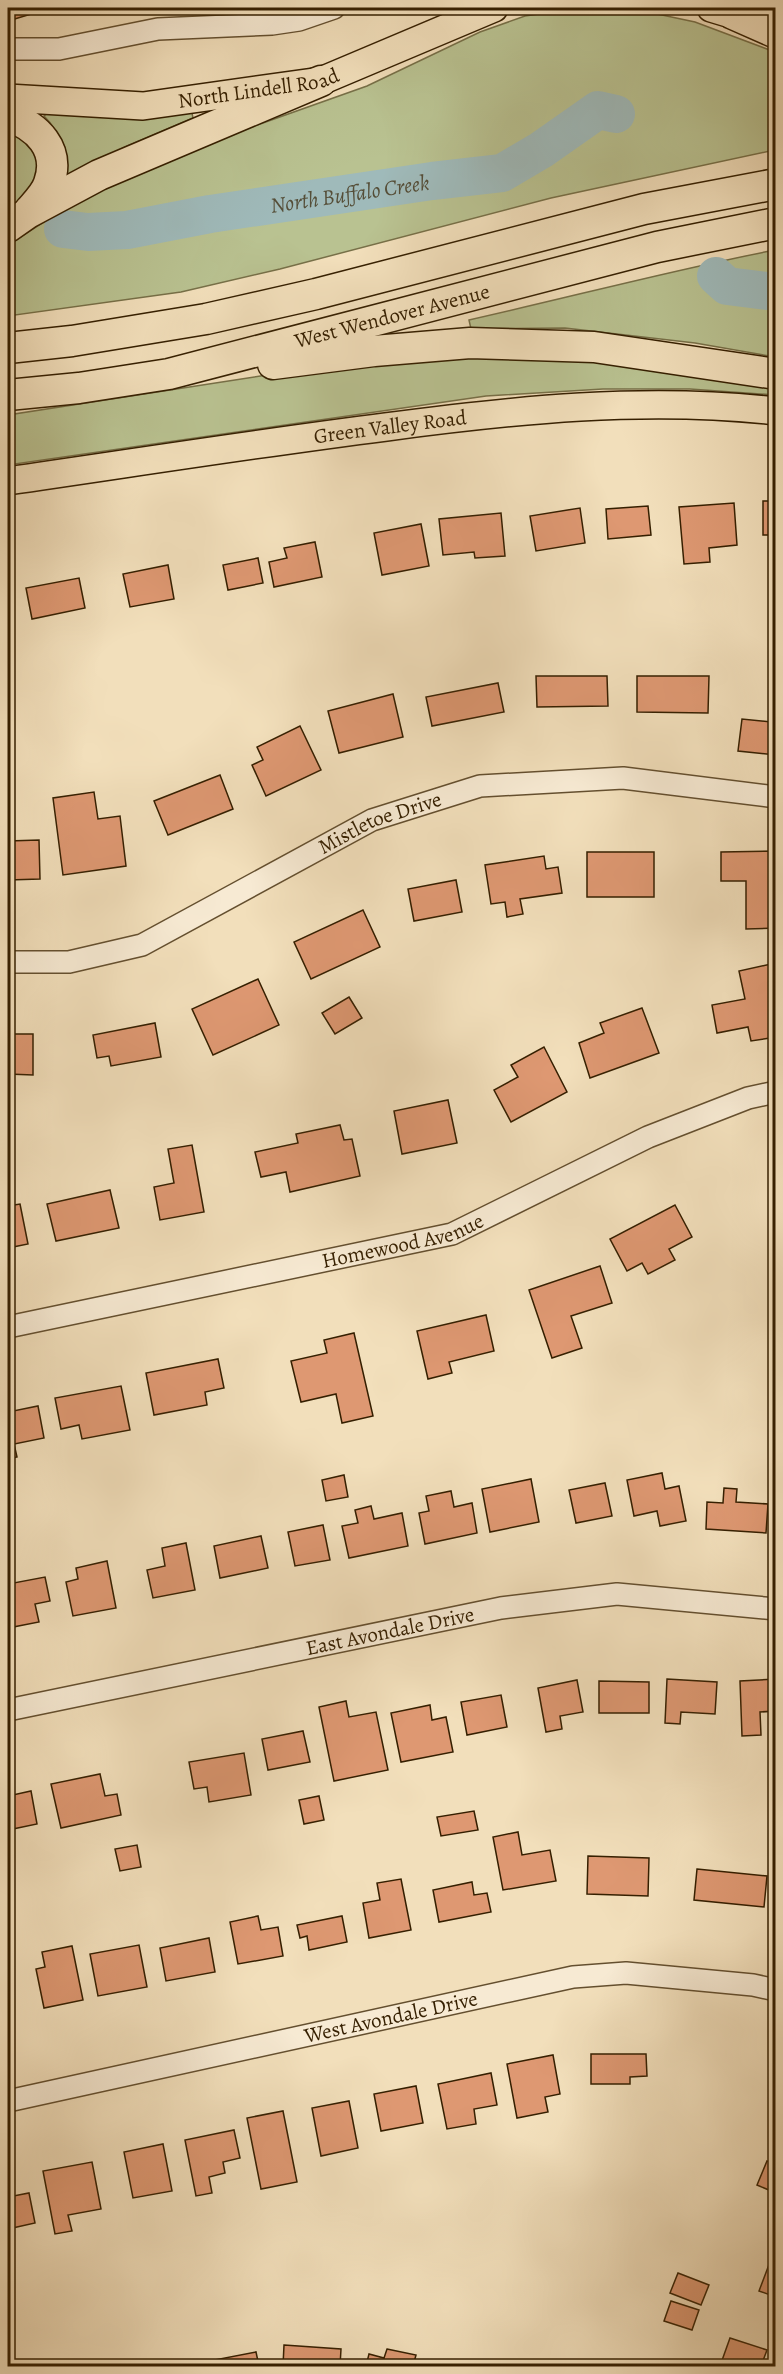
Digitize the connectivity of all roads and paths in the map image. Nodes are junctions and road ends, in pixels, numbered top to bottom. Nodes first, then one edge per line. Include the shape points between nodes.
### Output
1 (334, 8) edge
2 (494, 8) edge
3 (722, 11) edge
4 (776, 27) edge
5 (776, 33) edge
6 (8, 49) edge
7 (321, 81) junction
8 (8, 98) edge
9 (8, 116) edge
10 (776, 184) edge
11 (18, 220) edge
12 (776, 223) edge
13 (8, 348) edge
14 (169, 374) junction
15 (776, 374) edge
16 (8, 394) edge
17 (776, 411) edge
18 (8, 481) edge
19 (776, 797) edge
20 (8, 962) edge
21 (776, 1092) edge
22 (8, 1327) edge
23 (776, 1609) edge
24 (8, 1710) edge
25 (776, 1990) edge
26 (8, 2101) edge

1 - 6 street via 272,24 158,29 59,49
2 - 7 main road, North Lindell Road
3 - 4 main road
3 - 5 highway
7 - 8 main road, North Lindell Road via 143,106
7 - 11 highway via 99,175
9 - 11 highway via 34,128 50,153 50,182 45,193
10 - 13 highway, West Wendover Avenue via 645,209 206,319
12 - 14 highway, West Wendover Avenue via 657,247
14 - 15 highway via 470,343 594,347
14 - 16 highway, West Wendover Avenue
17 - 18 main road, Green Valley Road via 665,405 522,411 352,431
19 - 20 street, Mistletoe Drive via 623,778 480,786 372,820 142,945 69,962
21 - 22 street, Homewood Avenue via 748,1098 648,1137 452,1234
23 - 24 street, East Avondale Drive via 617,1594 501,1608
25 - 26 street, West Avondale Drive via 626,1973 573,1977

